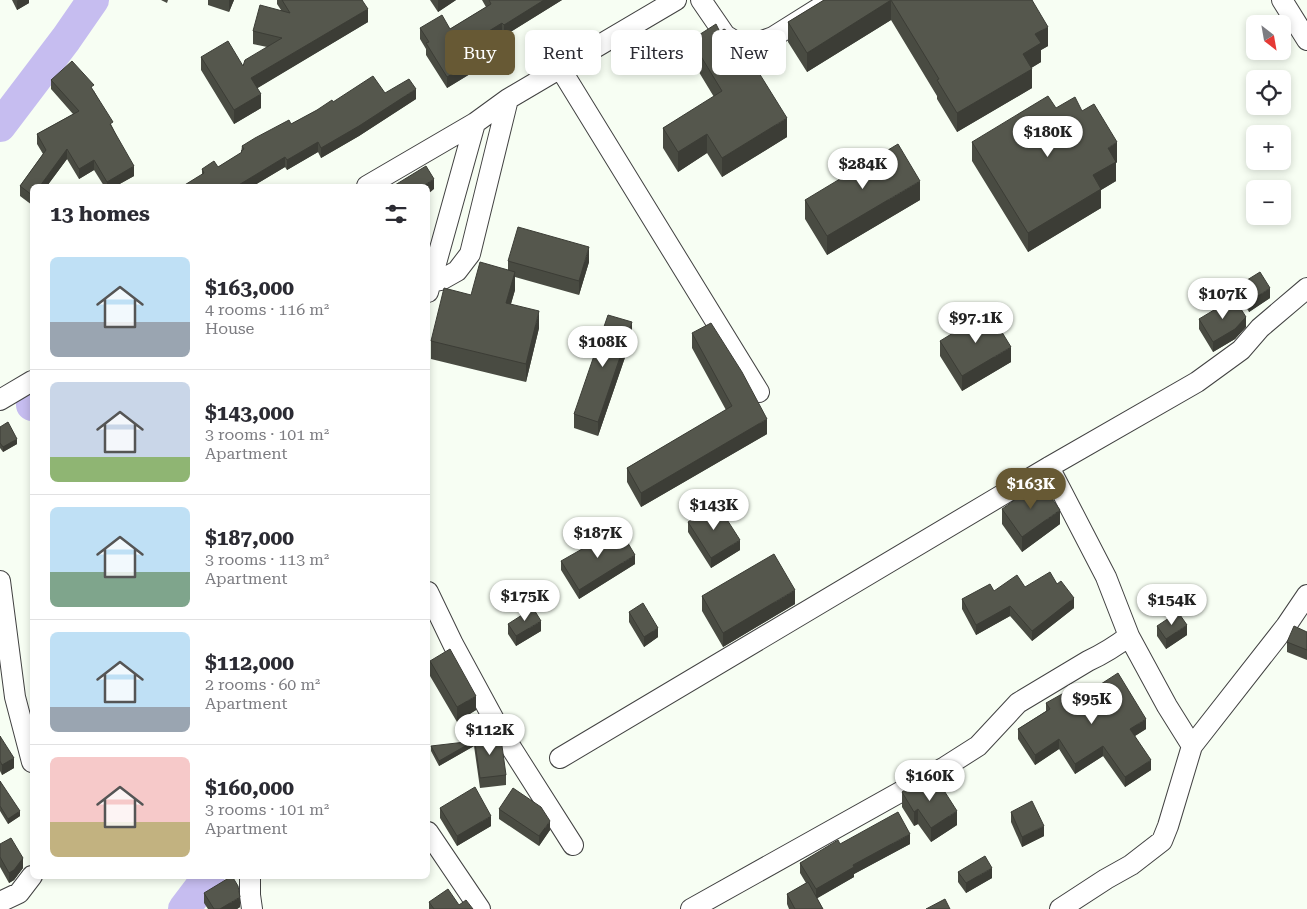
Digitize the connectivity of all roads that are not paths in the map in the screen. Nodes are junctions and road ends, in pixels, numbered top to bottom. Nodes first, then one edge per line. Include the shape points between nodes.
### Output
1 (676, 0) edge
2 (701, 0) edge
3 (832, 0) edge
4 (1282, 0) edge
5 (1307, 40) edge
6 (601, 44) edge
7 (548, 75) edge
8 (564, 75) edge
9 (508, 99) junction
10 (475, 123) junction
11 (370, 184) edge
12 (430, 283) edge
13 (430, 286) edge
14 (1307, 288) edge
15 (30, 382) edge
16 (759, 392) dead end
17 (0, 400) edge
18 (1049, 467) junction
19 (0, 581) edge
20 (1307, 595) edge
21 (430, 596) edge
22 (1129, 636) junction
23 (1192, 746) junction
24 (30, 754) edge
25 (560, 758) dead end
26 (430, 835) edge
27 (573, 845) dead end
28 (30, 879) edge
29 (250, 879) edge
30 (0, 902) edge
31 (252, 909) edge
32 (480, 909) edge
33 (691, 909) edge
34 (1060, 909) edge

1 - 6 street
2 - 3 street via 725,35 741,45 773,37
4 - 5 street
7 - 9 street
8 - 16 street
9 - 10 street
9 - 13 street via 470,254 457,271
10 - 11 street
10 - 12 street
14 - 18 street via 1260,328 1241,350 1197,382
15 - 17 street
18 - 22 street via 1106,577
18 - 25 street
19 - 24 street via 15,697
20 - 23 street
21 - 27 street via 498,727
22 - 23 street
22 - 33 street via 1018,703 978,746 945,767
23 - 34 street via 1162,841 1132,865
26 - 32 street
28 - 30 street via 19,893
29 - 31 street

